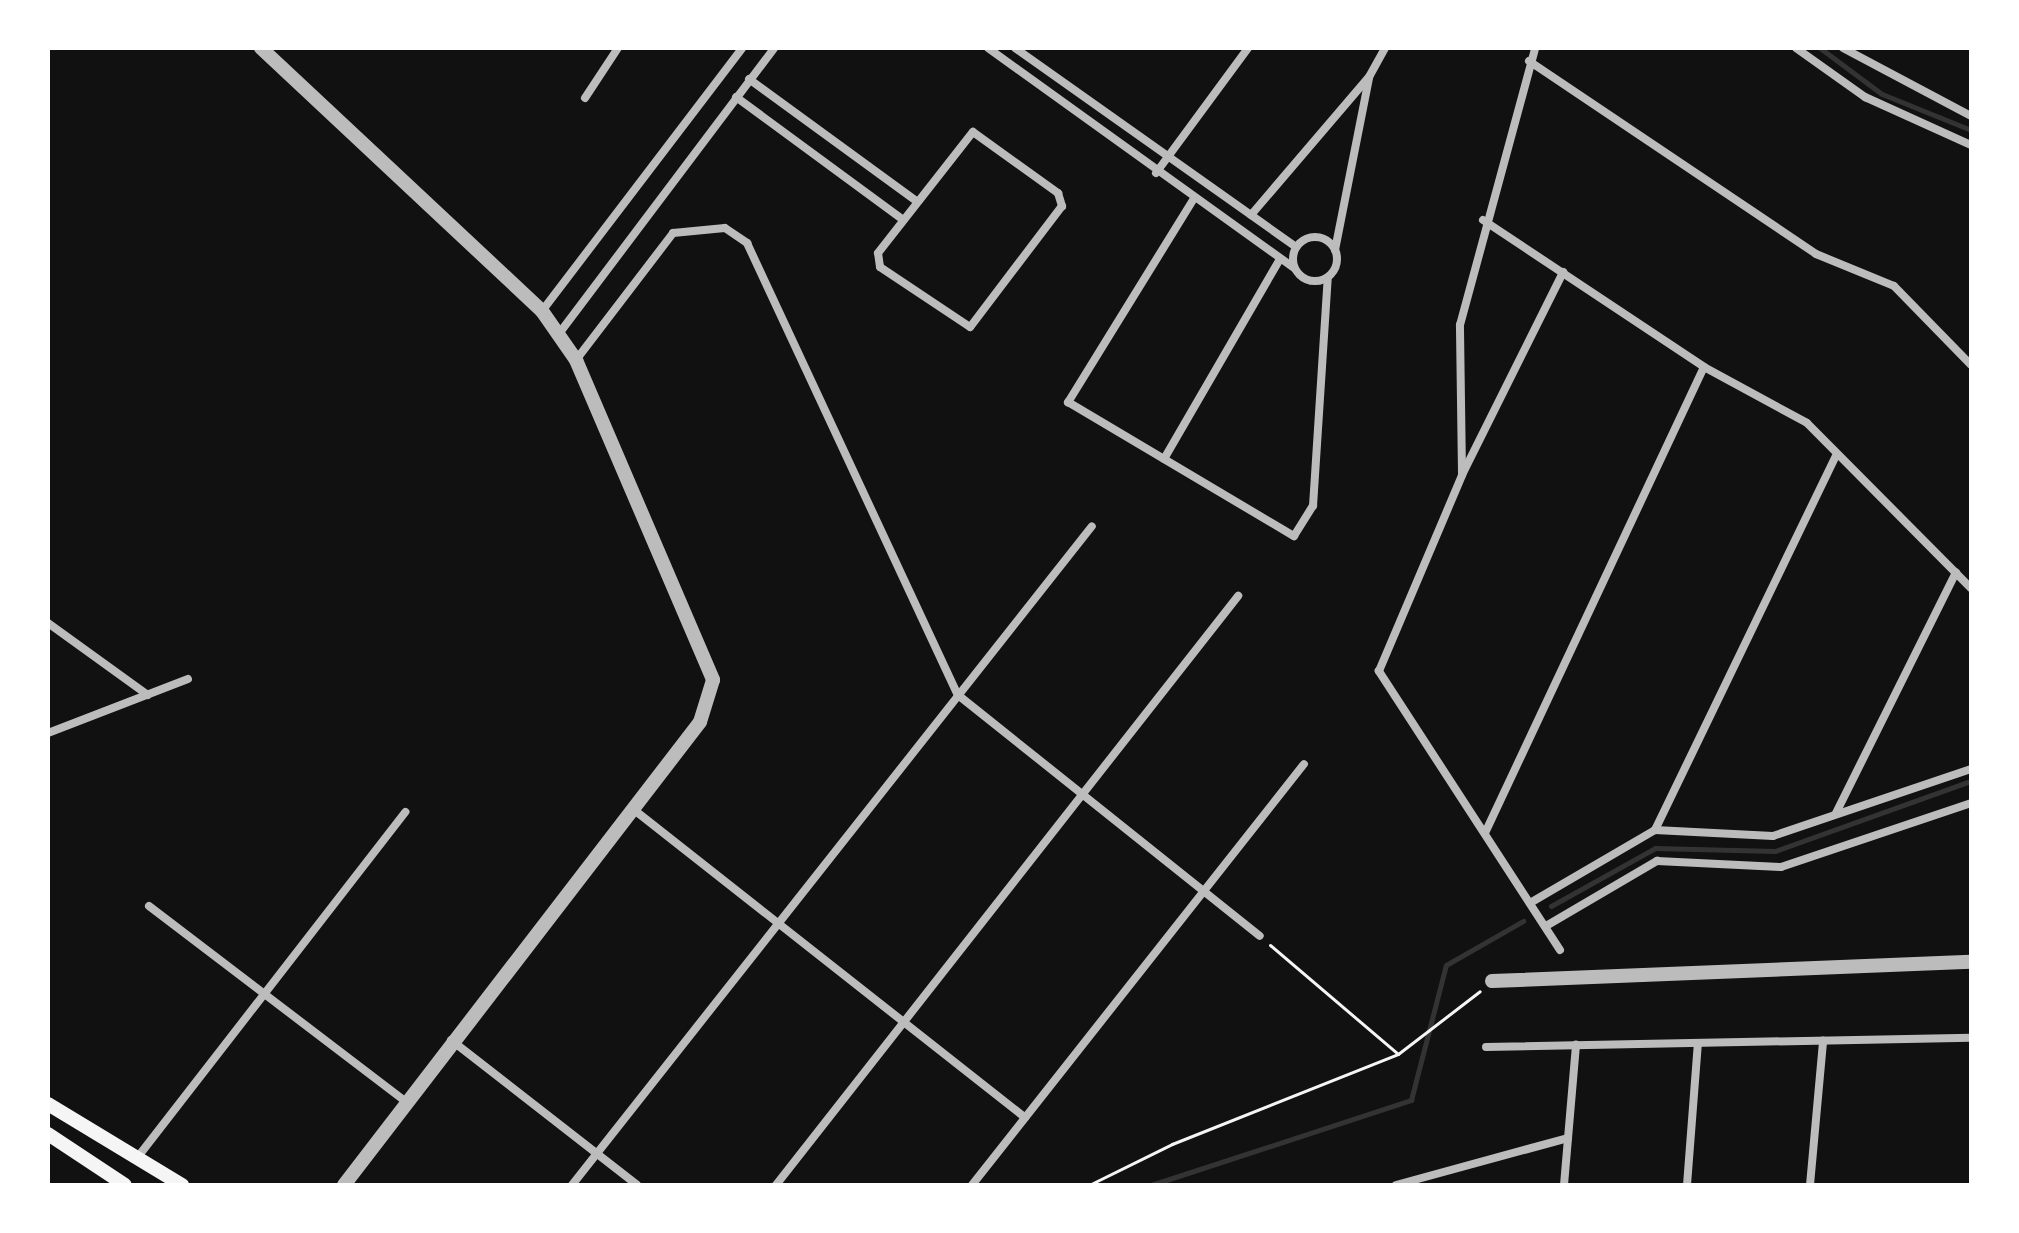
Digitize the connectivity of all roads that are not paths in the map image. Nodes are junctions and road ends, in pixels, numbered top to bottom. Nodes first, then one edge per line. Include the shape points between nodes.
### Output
1 (261, 48) edge
2 (618, 48) edge
3 (742, 48) edge
4 (774, 48) edge
5 (988, 48) edge
6 (1015, 48) edge
7 (1248, 48) edge
8 (1385, 48) edge
9 (1535, 48) edge
10 (1796, 48) edge
11 (1843, 48) edge
12 (1529, 61) junction
13 (1369, 77) junction
14 (749, 79) junction
15 (1068, 86) junction
16 (736, 97) junction
17 (585, 98) dead end
18 (1059, 100) junction
19 (1971, 116) edge
20 (1971, 145) edge
21 (1169, 158) junction
22 (1156, 173) junction
23 (915, 200) junction
24 (1193, 200) junction
25 (1251, 215) junction
26 (902, 219) junction
27 (1483, 220) junction
28 (1296, 247) junction
29 (1335, 250) junction
30 (1280, 259) junction
31 (1294, 268) junction
32 (1563, 272) junction
33 (1328, 277) junction
34 (542, 311) junction
35 (558, 335) junction
36 (576, 360) junction
37 (1971, 365) edge
38 (1704, 367) junction
39 (1836, 456) junction
40 (1164, 459) junction
41 (1462, 475) junction
42 (1092, 526) dead end
43 (1956, 572) junction
44 (1971, 588) edge
45 (1238, 596) dead end
46 (48, 623) edge
47 (188, 679) dead end
48 (148, 695) junction
49 (958, 695) junction
50 (48, 733) edge
51 (1304, 764) dead end
52 (1971, 769) edge
53 (1080, 797) junction
54 (1971, 803) edge
55 (631, 807) junction
56 (405, 812) dead end
57 (1836, 813) junction
58 (1655, 830) junction
59 (1485, 833) junction
60 (1203, 892) junction
61 (1530, 903) junction
62 (149, 906) dead end
63 (778, 923) junction
64 (1546, 926) junction
65 (1260, 936) road end
66 (1560, 950) dead end
67 (1971, 962) edge
68 (1492, 981) road end
69 (264, 994) junction
70 (904, 1022) junction
71 (1971, 1038) edge
72 (450, 1040) junction
73 (1823, 1041) junction
74 (1698, 1043) junction
75 (1576, 1045) junction
76 (1486, 1047) dead end
77 (405, 1101) junction
78 (48, 1104) edge
79 (1025, 1118) junction
80 (48, 1134) edge
81 (1568, 1138) junction
82 (597, 1153) junction
83 (137, 1158) junction
84 (1440, 1181) edge
85 (125, 1185) edge
86 (182, 1185) edge
87 (344, 1185) edge
88 (572, 1185) edge
89 (637, 1185) edge
90 (776, 1185) edge
91 (972, 1185) edge
92 (1396, 1185) edge
93 (1564, 1185) edge
94 (1687, 1185) edge
95 (1810, 1185) edge

1 - 34 street
2 - 17 street
3 - 34 street
4 - 14 street
5 - 18 street
6 - 15 street
7 - 21 street
8 - 13 street
9 - 12 street
10 - 20 street via 1865,97
11 - 19 street
12 - 27 street
12 - 37 street via 1816,254 1894,286
13 - 25 street
13 - 29 street
14 - 16 street
14 - 23 street
15 - 18 street
15 - 21 street
16 - 26 street
16 - 35 street
18 - 22 street
21 - 22 street
21 - 25 street
22 - 24 street
23 - 26 street
23 - 26 street via 973,132 1058,193 1062,206 970,327 880,267 878,253
24 - 30 street
24 - 40 street via 1068,402
25 - 28 street
27 - 32 street
27 - 41 street via 1460,325
28 - 29 street via 1316,237
28 - 31 street
29 - 33 street
30 - 31 street
30 - 40 street
31 - 33 street via 1306,280
32 - 38 street
32 - 41 street
33 - 40 street via 1313,506 1294,536
34 - 35 street
35 - 36 street
36 - 49 street via 673,233 725,228 747,243
36 - 55 street via 713,680 700,722
38 - 39 street via 1807,423
38 - 59 street
39 - 43 street
39 - 58 street
41 - 59 street via 1379,671
42 - 49 street
43 - 44 street
43 - 57 street
45 - 53 street
46 - 48 street
47 - 48 street
48 - 50 street
49 - 53 street
49 - 63 street
51 - 60 street
52 - 57 street
53 - 60 street
53 - 70 street
54 - 64 street via 1781,867 1657,861
55 - 63 street
55 - 72 street
56 - 69 street
57 - 58 street via 1773,836
58 - 61 street
59 - 61 street
60 - 65 street
60 - 79 street
61 - 64 street
62 - 69 street
63 - 70 street
63 - 82 street
64 - 66 street
67 - 68 street
69 - 77 street
69 - 83 street
70 - 79 street
70 - 90 street
71 - 73 street
72 - 77 street
72 - 82 street
73 - 74 street
73 - 95 street
74 - 75 street
74 - 94 street
75 - 76 street
75 - 81 street
77 - 87 street
78 - 83 main road
79 - 91 street
80 - 85 main road
81 - 84 street
81 - 93 street
82 - 88 street
82 - 89 street
83 - 86 main road
84 - 92 street

